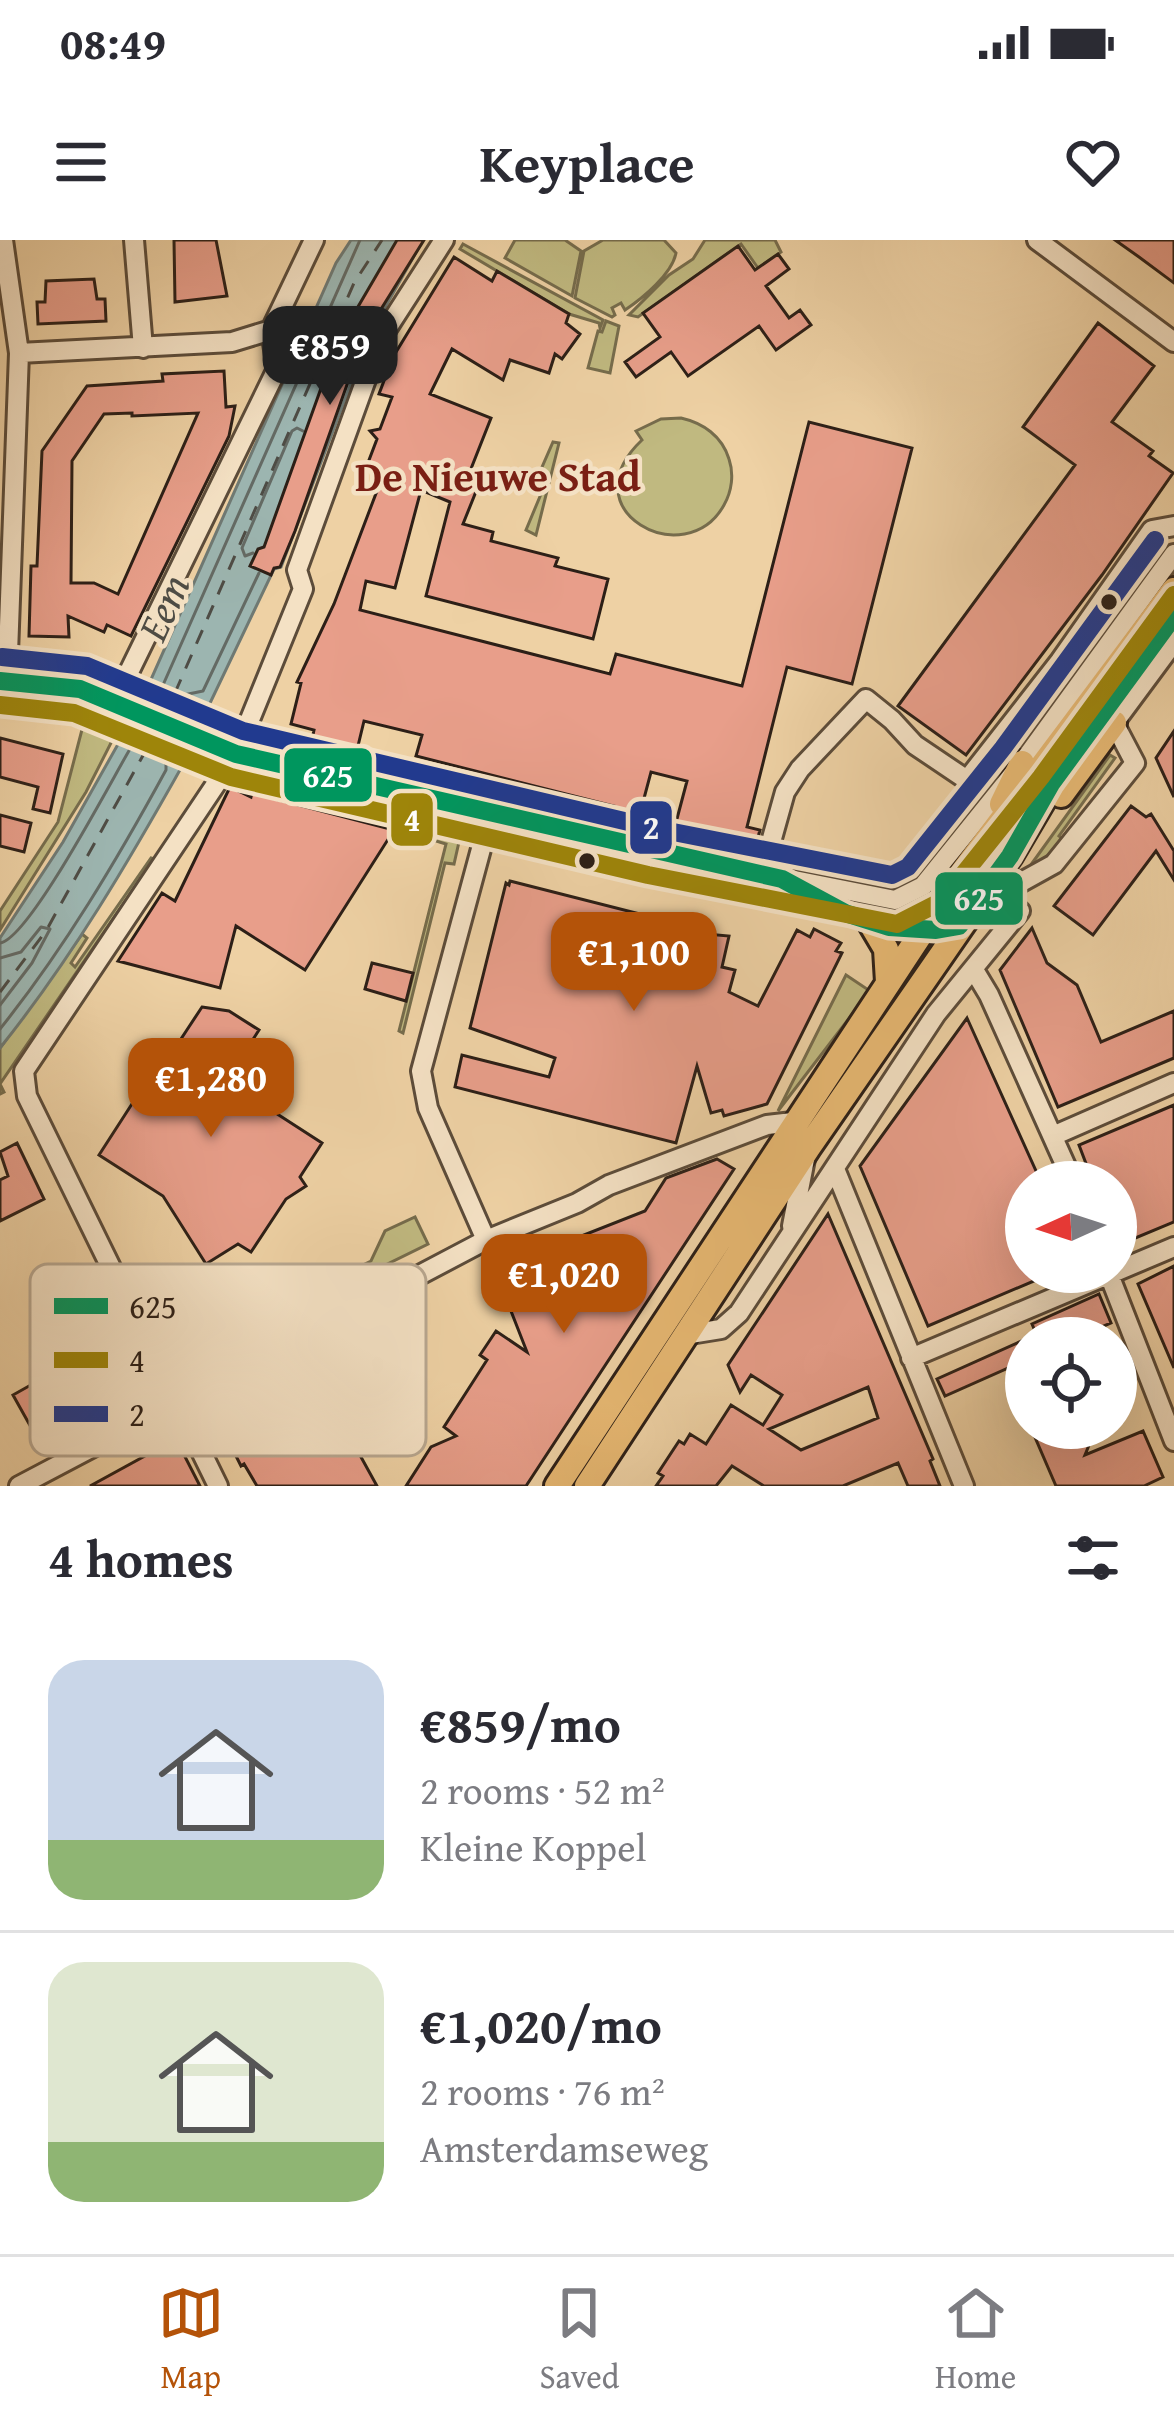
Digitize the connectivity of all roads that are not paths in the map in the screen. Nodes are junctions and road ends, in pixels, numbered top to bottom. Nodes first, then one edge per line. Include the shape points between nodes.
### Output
1 (3, 240) edge
2 (134, 240) edge
3 (314, 240) edge
4 (445, 240) edge
5 (1037, 240) edge
6 (8, 325) edge
7 (271, 330) junction
8 (1174, 342) edge
9 (143, 348) junction
10 (19, 352) junction
11 (7, 501) edge
12 (1174, 526) edge
13 (1174, 554) edge
14 (1174, 590) edge
15 (1174, 616) edge
16 (1174, 642) edge
17 (2, 685) edge
18 (114, 707) junction
19 (1114, 723) junction
20 (236, 754) junction
21 (1022, 763) junction
22 (491, 812) junction
23 (986, 838) junction
24 (1010, 856) junction
25 (772, 877) junction
26 (1020, 911) dead end
27 (965, 918) junction
28 (870, 922) junction
29 (920, 932) junction
30 (974, 970) junction
31 (887, 982) junction
32 (1174, 1083) edge
33 (793, 1122) junction
34 (1054, 1136) junction
35 (808, 1148) junction
36 (1064, 1161) edge
37 (835, 1169) junction
38 (790, 1237) junction
39 (486, 1240) junction
40 (1174, 1247) edge
41 (1137, 1262) edge
42 (109, 1264) edge
43 (426, 1273) edge
44 (1064, 1293) edge
45 (1116, 1293) edge
46 (684, 1335) junction
47 (911, 1358) junction
48 (1174, 1441) edge
49 (83, 1456) edge
50 (203, 1456) edge
51 (19, 1486) edge
52 (218, 1486) edge
53 (556, 1486) edge
54 (586, 1486) edge
55 (964, 1486) edge

1 - 6 street
2 - 9 street
3 - 7 street
4 - 20 street via 381,338 297,570 303,589
5 - 8 street
6 - 10 street
7 - 9 street via 232,342
7 - 18 street via 278,369
9 - 10 street
10 - 11 street
11 - 17 street
12 - 25 street via 1152,530 968,780 866,699 785,792
13 - 21 street
14 - 23 main road
15 - 24 main road via 1051,784
16 - 19 street
17 - 18 street via 80,689
18 - 20 street
19 - 24 main road
19 - 27 street via 1135,763 1054,864
20 - 22 street
20 - 42 street via 24,1071 27,1096
21 - 23 main road
21 - 25 street via 905,897 882,901
22 - 25 street
22 - 39 street via 421,1070 428,1108
23 - 29 main road
24 - 27 main road
25 - 28 street
26 - 30 street
27 - 29 street
27 - 35 main road
28 - 29 street
28 - 31 main road via 886,950
29 - 31 main road
30 - 34 street
30 - 37 street
31 - 33 main road
32 - 34 street
33 - 39 street via 609,1185
33 - 53 main road
34 - 36 street
35 - 38 street
35 - 46 main road
37 - 38 street
37 - 47 street
38 - 46 street via 739,1313 709,1334
39 - 43 street
40 - 41 street
44 - 47 street
45 - 48 street
46 - 54 main road
47 - 55 street
49 - 51 street
50 - 52 street

